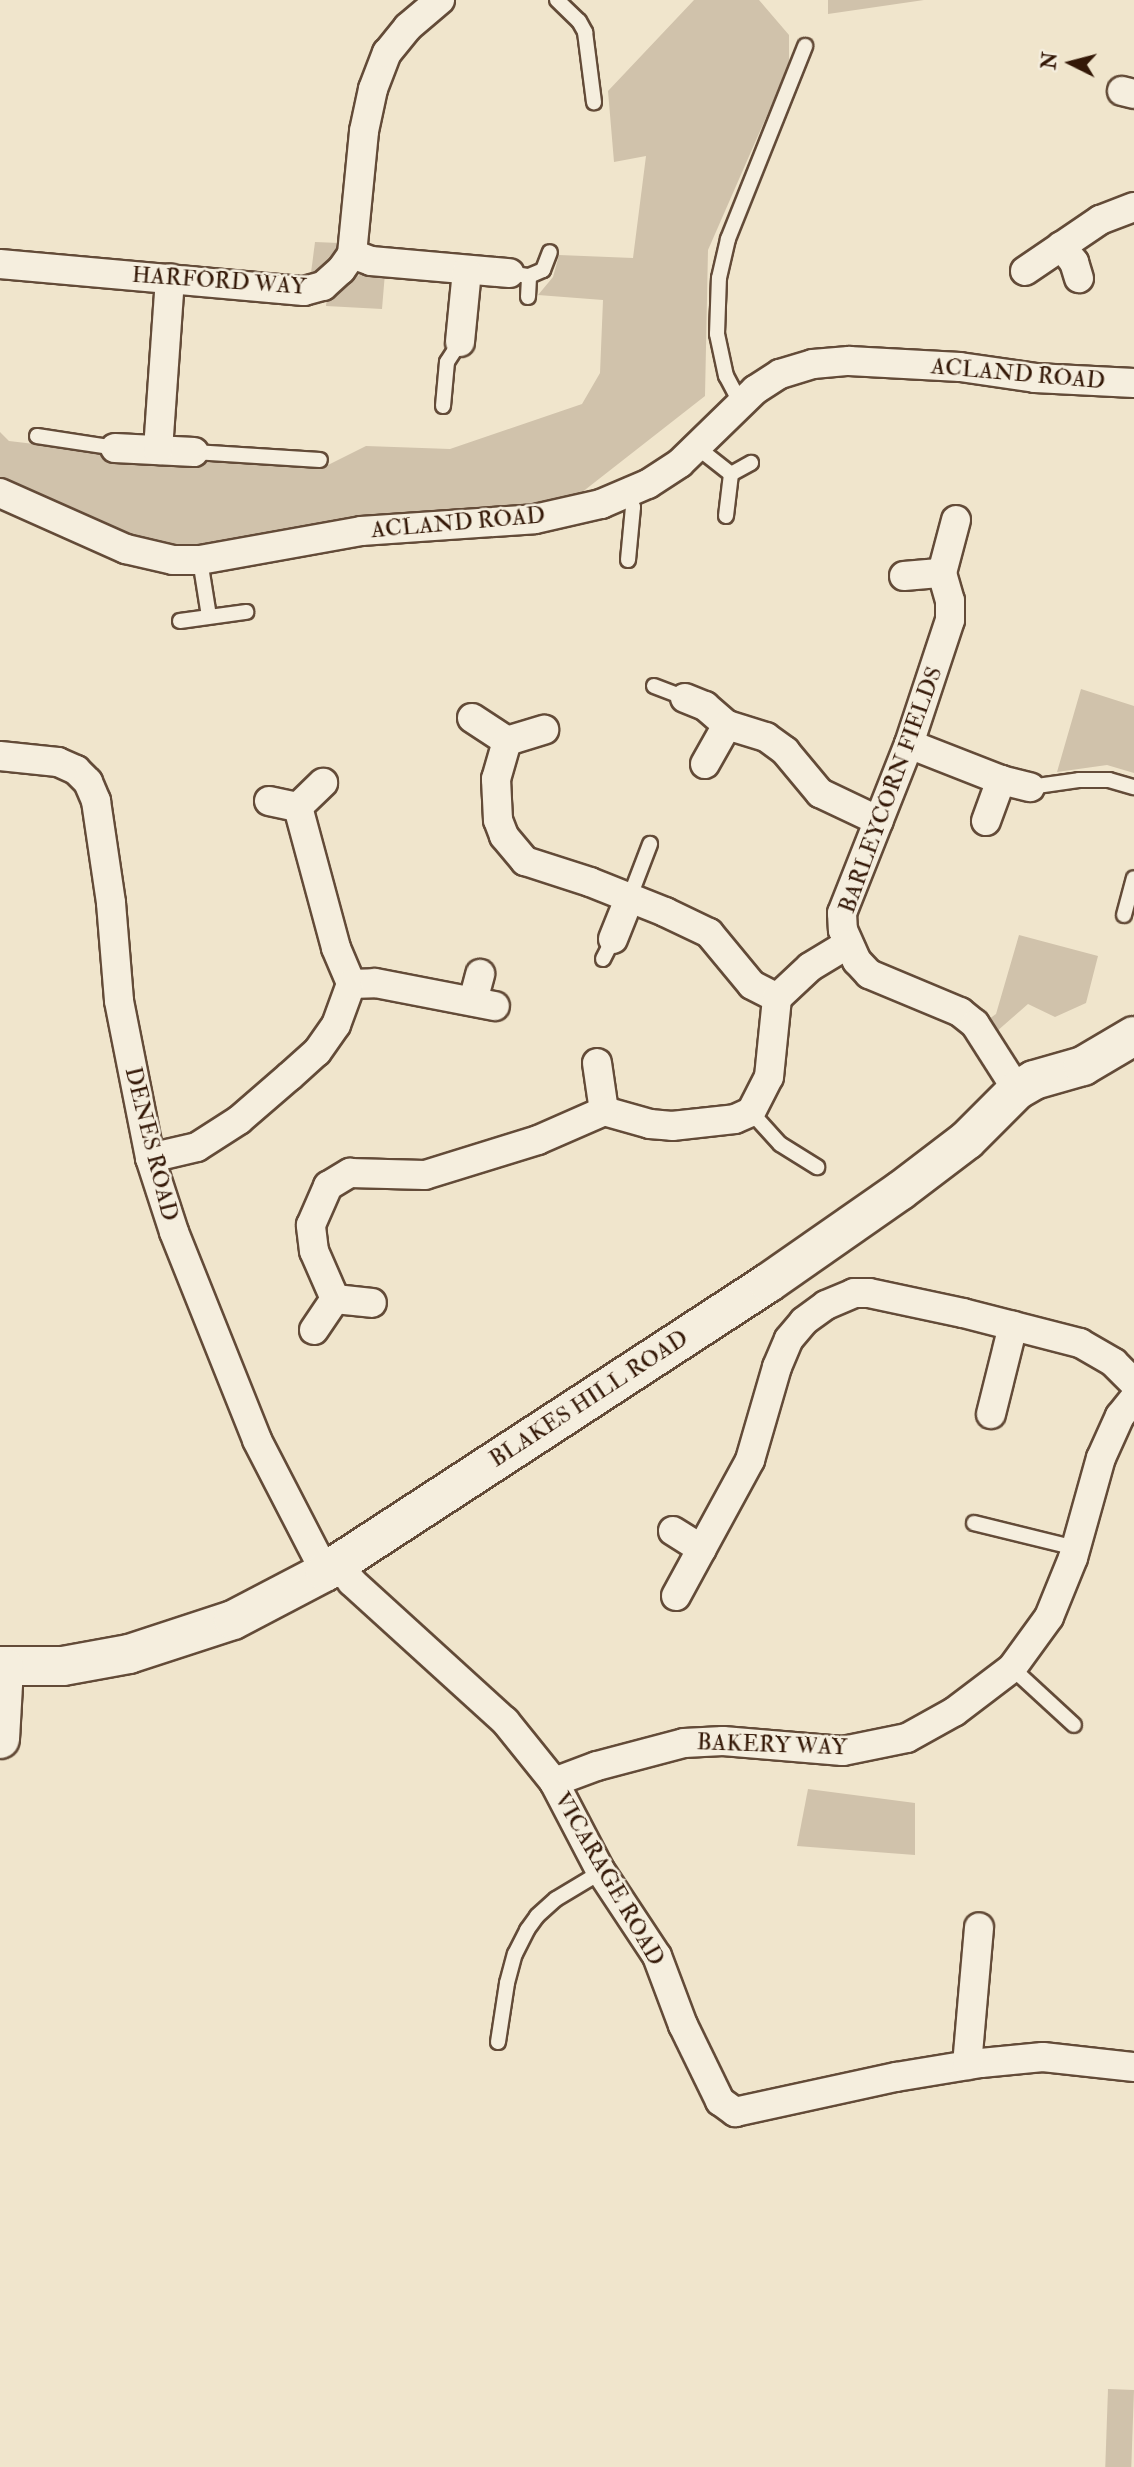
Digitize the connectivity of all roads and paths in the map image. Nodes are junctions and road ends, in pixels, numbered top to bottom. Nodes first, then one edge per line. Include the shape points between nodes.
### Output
1 (440, 0) edge
2 (557, 0) edge
3 (805, 46) dead end
4 (594, 102) dead end
5 (1134, 207) edge
6 (1061, 246) junction
7 (550, 252) dead end
8 (352, 254) junction
9 (0, 264) edge
10 (467, 271) junction
11 (1024, 271) dead end
12 (519, 274) junction
13 (170, 278) junction
14 (1079, 278) dead end
15 (528, 297) dead end
16 (460, 342) joint
17 (1134, 383) edge
18 (740, 402) junction
19 (443, 406) dead end
20 (37, 436) dead end
21 (115, 448) joint
22 (698, 448) junction
23 (158, 450) junction
24 (194, 452) joint
25 (320, 460) dead end
26 (751, 463) dead end
27 (731, 474) junction
28 (0, 493) edge
29 (628, 494) junction
30 (726, 516) dead end
31 (956, 520) dead end
32 (200, 560) junction
33 (628, 560) dead end
34 (942, 573) junction
35 (904, 576) dead end
36 (246, 612) dead end
37 (209, 616) junction
38 (180, 621) dead end
39 (654, 686) dead end
40 (685, 698) joint
41 (472, 718) dead end
42 (727, 725) junction
43 (544, 730) dead end
44 (508, 741) junction
45 (909, 744) junction
46 (0, 756) edge
47 (705, 764) dead end
48 (1001, 780) junction
49 (323, 783) dead end
50 (1134, 787) edge
51 (1030, 788) joint
52 (269, 801) dead end
53 (298, 807) junction
54 (879, 821) junction
55 (986, 821) dead end
56 (650, 844) dead end
57 (1134, 878) edge
58 (629, 899) junction
59 (1124, 915) dead end
60 (848, 944) junction
61 (608, 949) dead end
62 (351, 984) junction
63 (482, 994) dead end
64 (777, 998) junction
65 (1134, 1036) edge
66 (597, 1063) dead end
67 (1017, 1090) junction
68 (604, 1111) junction
69 (751, 1112) junction
70 (150, 1158) junction
71 (817, 1167) dead end
72 (335, 1299) junction
73 (372, 1303) dead end
74 (1013, 1326) junction
75 (314, 1329) dead end
76 (1134, 1383) edge
77 (1134, 1399) edge
78 (991, 1414) dead end
79 (974, 1522) dead end
80 (673, 1531) dead end
81 (1076, 1548) junction
82 (702, 1549) junction
83 (332, 1568) junction
84 (676, 1596) dead end
85 (2, 1666) edge
86 (1012, 1668) junction
87 (1074, 1726) dead end
88 (0, 1739) edge
89 (554, 1782) junction
90 (601, 1872) junction
91 (979, 1928) dead end
92 (498, 2042) dead end
93 (967, 2065) junction
94 (1134, 2067) edge

1 - 8 street via 408,27 387,53 373,89 364,131
2 - 4 lane via 585,32
3 - 18 lane via 727,239 719,278 718,334 726,376
5 - 6 street via 1100,220
6 - 11 street
6 - 14 street
7 - 12 lane via 543,270
8 - 10 street via 371,261
8 - 13 street, HARFORD WAY via 323,286 304,291
9 - 13 street, HARFORD WAY
10 - 12 street
10 - 16 street
12 - 15 lane
13 - 23 street
16 - 19 lane via 447,362
17 - 18 street, ACLAND ROAD via 849,361 813,364 780,374
18 - 22 street, ACLAND ROAD
20 - 21 lane
21 - 23 street
22 - 27 lane
22 - 29 street, ACLAND ROAD
23 - 24 street
24 - 25 lane
26 - 27 lane
27 - 30 lane
28 - 32 street, ACLAND ROAD via 127,548 173,560
29 - 32 street, ACLAND ROAD via 535,519 361,531
29 - 33 lane via 633,507
31 - 34 street, BARLEYCORN FIELDS
32 - 37 lane
34 - 35 street
34 - 45 street, BARLEYCORN FIELDS via 950,620
36 - 37 lane
37 - 38 lane
39 - 40 lane
40 - 42 street via 705,706
41 - 44 street
42 - 47 street
42 - 54 street via 766,737 785,751 820,793
43 - 44 street
44 - 58 street via 496,779 495,802 504,836 525,861
45 - 48 street
45 - 54 street, BARLEYCORN FIELDS
46 - 70 street, DENES ROAD via 58,762 76,769 96,801 119,1001
48 - 51 street
48 - 55 street
49 - 53 street
50 - 51 lane via 1109,780 1079,780
52 - 53 street
53 - 62 street via 336,948
54 - 60 street, BARLEYCORN FIELDS via 842,913
56 - 58 lane
57 - 59 lane
58 - 61 street
58 - 64 street via 709,933 752,985
60 - 64 street via 810,967
60 - 67 street, BARLEYCORN FIELDS via 870,974 960,1012 975,1024
62 - 63 street
62 - 70 street via 336,1025 317,1052 290,1076 239,1120 197,1147
64 - 69 street via 769,1077
65 - 67 street, BLAKES HILL ROAD via 1083,1066 1034,1080
66 - 68 street
67 - 83 street, BLAKES HILL ROAD via 967,1140 900,1191 768,1283
68 - 69 street via 672,1126 735,1119
68 - 72 street via 538,1140 425,1175 350,1173 328,1186 311,1225 314,1251
69 - 71 lane via 780,1144
70 - 83 street, DENES ROAD via 174,1232 257,1440
72 - 73 street
72 - 75 street
74 - 76 street via 1080,1343 1114,1363
74 - 78 street
74 - 82 street via 869,1293 854,1293 825,1305 789,1339 750,1460
77 - 81 street, BAKERY WAY via 1120,1416 1101,1458
79 - 81 lane
80 - 82 street
81 - 86 street, BAKERY WAY via 1049,1617
82 - 84 street
83 - 85 street, BLAKES HILL ROAD via 233,1620 163,1643 63,1666
83 - 89 street, VICARAGE ROAD via 505,1721
85 - 88 street
86 - 87 lane
86 - 89 street, BAKERY WAY via 959,1721 907,1738 843,1751 723,1741 684,1743
89 - 90 street, VICARAGE ROAD
90 - 92 lane via 556,1899 527,1930 514,1954
90 - 93 street, VICARAGE ROAD via 657,1956 683,2025 720,2101 734,2112
91 - 93 street
93 - 94 street, VICARAGE ROAD via 1043,2057

